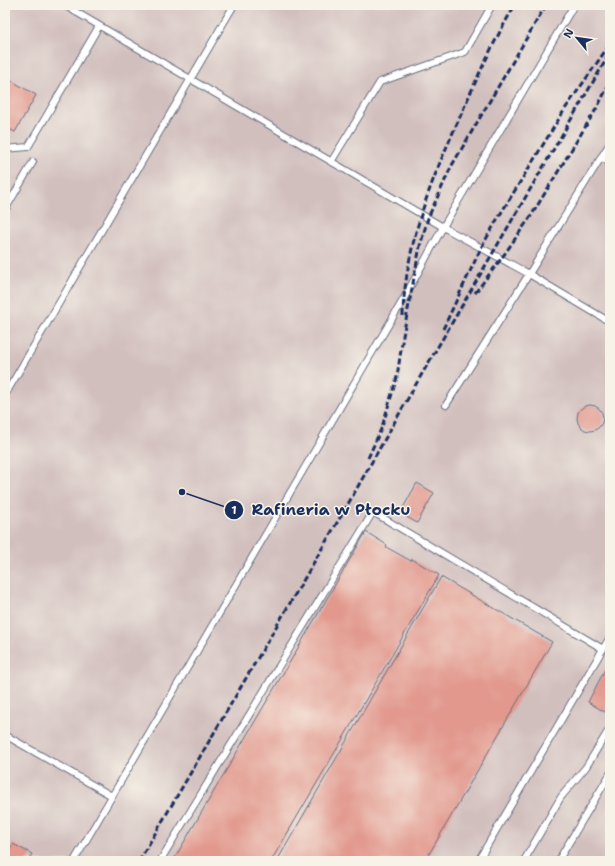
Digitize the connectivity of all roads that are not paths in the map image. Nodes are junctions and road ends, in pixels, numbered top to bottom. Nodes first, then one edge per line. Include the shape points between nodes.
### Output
1 (64, 5) edge
2 (234, 5) edge
3 (492, 5) edge
4 (574, 5) edge
5 (99, 26) junction
6 (190, 79) junction
7 (610, 143) edge
8 (5, 149) edge
9 (601, 157) junction
10 (33, 162) dead end
11 (331, 162) junction
12 (610, 163) edge
13 (5, 210) edge
14 (443, 228) junction
15 (529, 274) junction
16 (610, 322) edge
17 (5, 395) edge
18 (446, 405) dead end
19 (610, 637) edge
20 (603, 649) junction
21 (610, 728) edge
22 (5, 735) edge
23 (610, 774) edge
24 (112, 796) junction
25 (525, 859) dead end
26 (74, 861) edge
27 (160, 861) edge
28 (478, 861) edge
29 (558, 861) edge

1 - 5 lane
2 - 6 lane
3 - 11 lane via 465,52 380,82
4 - 14 lane
5 - 6 lane
5 - 8 lane via 28,147
6 - 11 lane
6 - 17 lane
7 - 9 lane
9 - 12 lane
9 - 15 lane
10 - 13 lane
11 - 14 lane
14 - 15 lane
14 - 24 lane
15 - 16 lane
15 - 18 lane
19 - 20 lane
20 - 27 lane via 373,512
20 - 28 lane
21 - 25 lane via 586,767 561,798
22 - 24 lane
23 - 29 lane
24 - 26 lane

